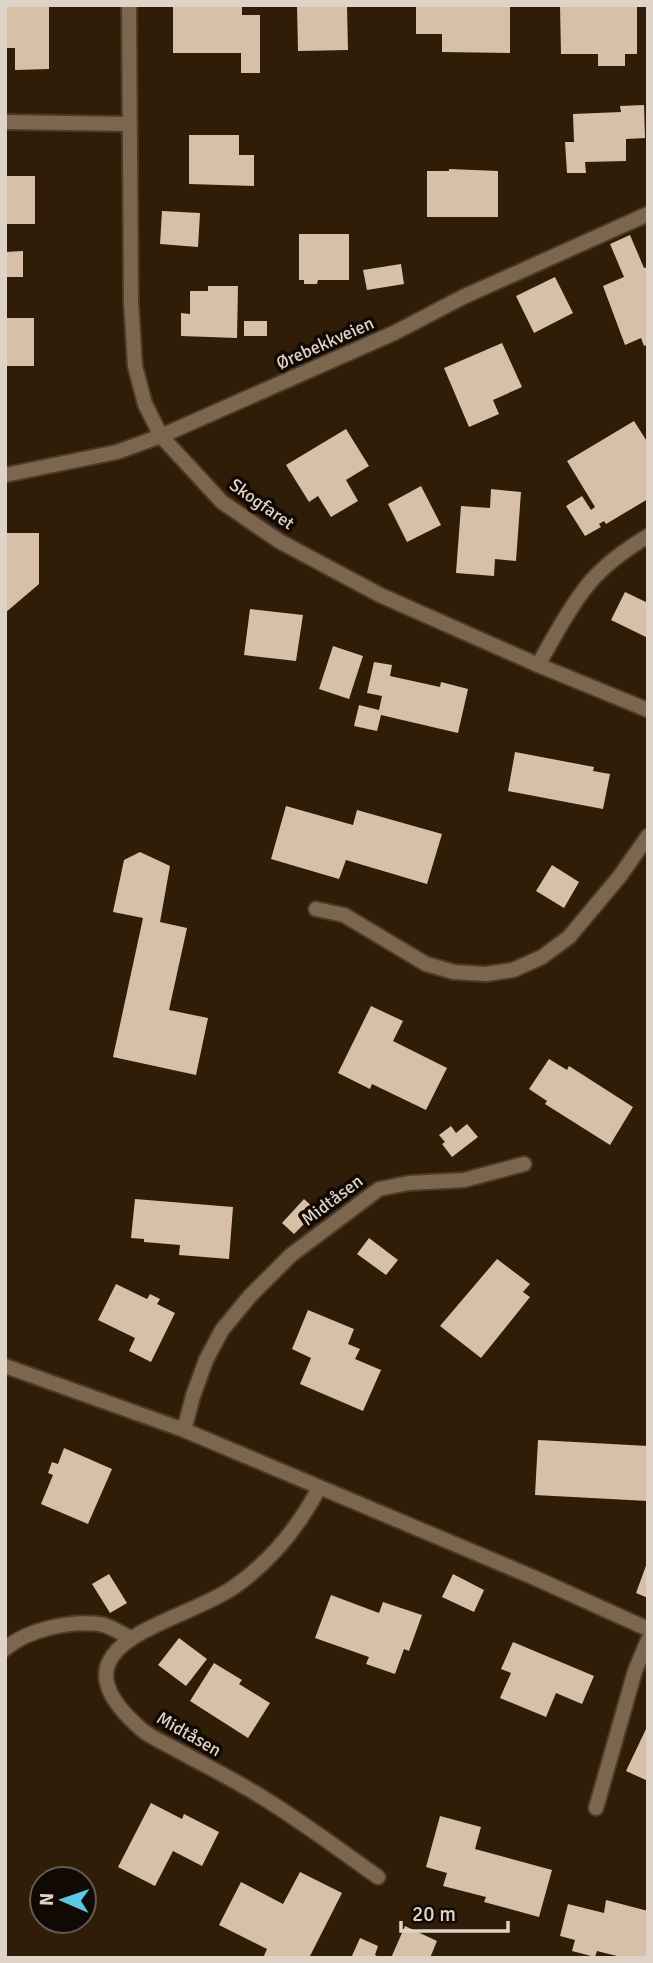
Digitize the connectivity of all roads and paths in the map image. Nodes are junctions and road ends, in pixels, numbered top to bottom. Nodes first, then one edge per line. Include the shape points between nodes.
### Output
1 (129, 5) edge
2 (5, 122) edge
3 (129, 124) junction
4 (648, 214) edge
5 (161, 436) junction
6 (5, 475) edge
7 (648, 536) edge
8 (538, 665) junction
9 (648, 710) edge
10 (648, 836) edge
11 (316, 909) dead end
12 (524, 1164) dead end
13 (5, 1366) edge
14 (184, 1430) junction
15 (319, 1488) junction
16 (648, 1629) edge
17 (130, 1638) junction
18 (648, 1640) edge
19 (5, 1649) edge
20 (596, 1808) dead end
21 (379, 1877) dead end

1 - 3 street, Skogfaret
2 - 3 street
3 - 5 street, Skogfaret via 135,366 145,404
4 - 5 street, Ørebekkveien
5 - 6 street, Ørebekkveien via 117,452
5 - 8 street, Skogfaret via 222,502 279,541 380,596
7 - 8 street via 591,581
8 - 9 street, Skogfaret
10 - 11 street via 569,937 542,957 513,970 454,972 426,964 344,915
12 - 14 street, Midtåsen via 464,1180 379,1188 291,1255 222,1330 206,1360
13 - 14 street
14 - 15 street
15 - 16 street
15 - 17 street, Midtåsen via 285,1542 260,1567 231,1589
17 - 19 street via 102,1624 54,1626
17 - 21 street, Midtåsen via 110,1657 106,1681 115,1703 142,1731 265,1799
18 - 20 street

